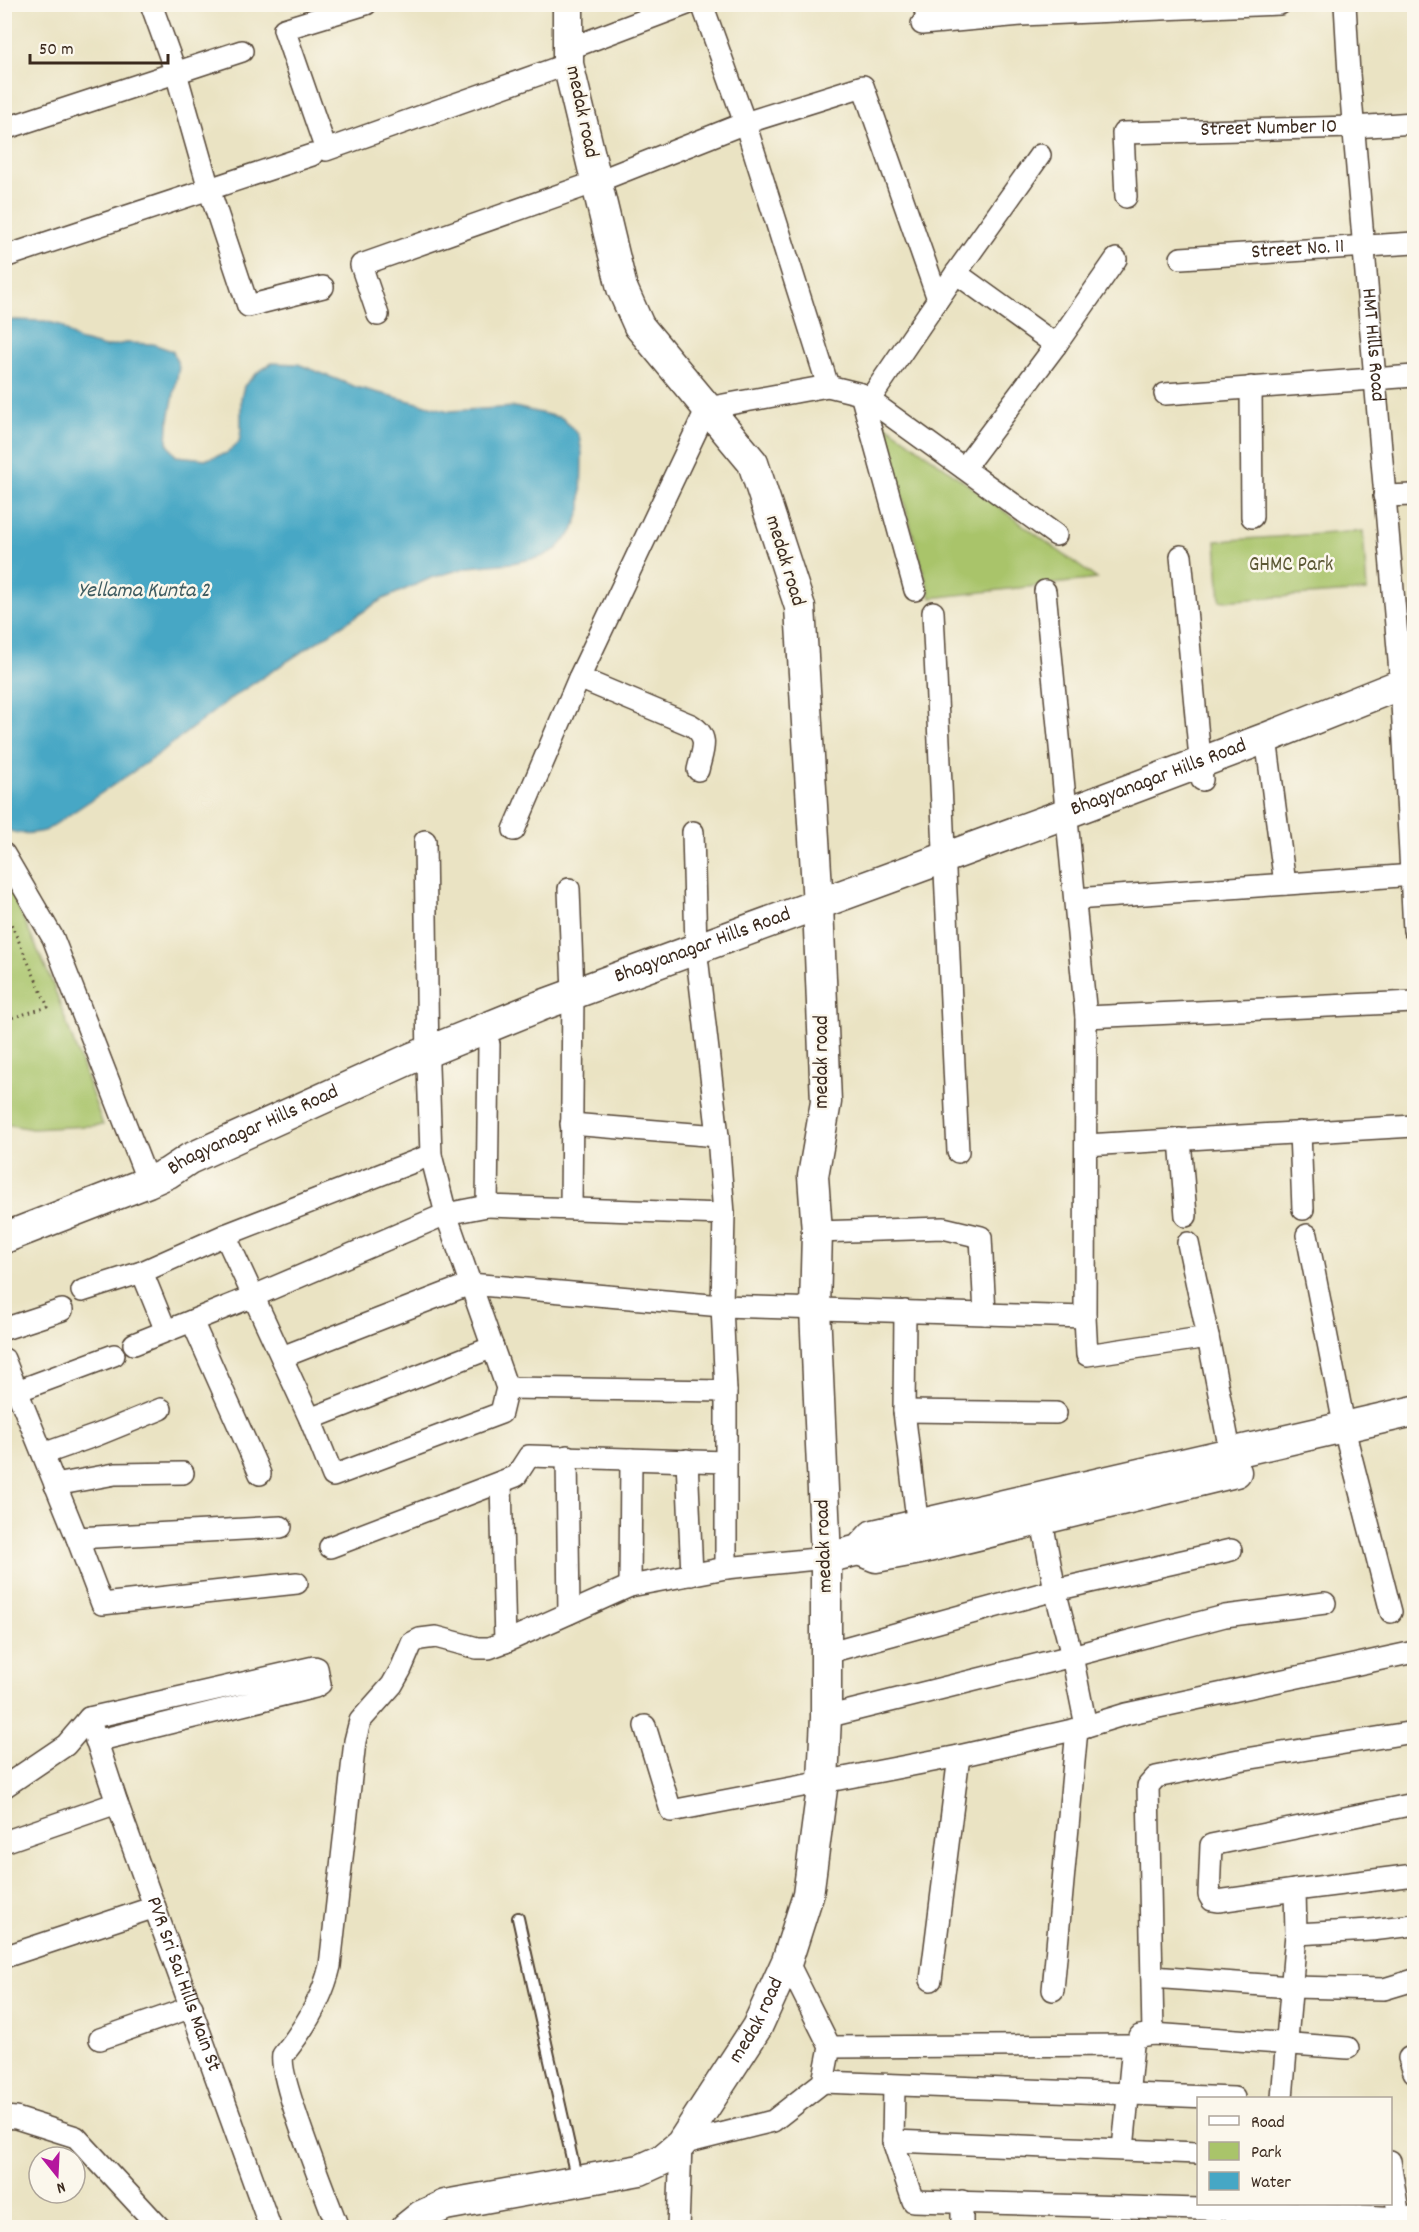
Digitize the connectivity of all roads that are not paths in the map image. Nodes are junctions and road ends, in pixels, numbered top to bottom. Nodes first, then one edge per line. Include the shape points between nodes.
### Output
1 (151, 4) edge
2 (366, 4) edge
3 (568, 4) edge
4 (687, 4) edge
5 (702, 4) edge
6 (1280, 4) edge
7 (1346, 4) edge
8 (1021, 10) edge
9 (920, 14) edge
10 (242, 51) dead end
11 (568, 57) junction
12 (176, 73) junction
13 (745, 123) junction
14 (1414, 123) edge
15 (1354, 128) junction
16 (4, 129) edge
17 (312, 155) dead end
18 (1040, 155) dead end
19 (596, 182) junction
20 (209, 189) junction
21 (1126, 197) dead end
22 (1414, 243) edge
23 (1365, 248) junction
24 (4, 257) edge
25 (1116, 258) dead end
26 (1181, 258) dead end
27 (956, 273) junction
28 (323, 287) dead end
29 (938, 299) junction
30 (378, 315) dead end
31 (1056, 345) junction
32 (1414, 376) edge
33 (1374, 379) junction
34 (828, 386) junction
35 (1251, 387) junction
36 (1165, 394) dead end
37 (866, 396) junction
38 (707, 408) junction
39 (964, 468) junction
40 (1414, 495) edge
41 (1384, 496) junction
42 (1252, 517) dead end
43 (1056, 535) dead end
44 (1180, 556) dead end
45 (915, 590) dead end
46 (1045, 591) dead end
47 (933, 612) dead end
48 (579, 678) junction
49 (1408, 692) edge
50 (1410, 742) edge
51 (1267, 746) junction
52 (698, 770) dead end
53 (1201, 771) junction
54 (1068, 822) junction
55 (514, 830) dead end
56 (693, 832) dead end
57 (425, 841) dead end
58 (4, 854) edge
59 (944, 868) junction
60 (1413, 875) edge
61 (1285, 884) junction
62 (569, 889) dead end
63 (1075, 899) junction
64 (818, 915) junction
65 (1414, 930) edge
66 (697, 958) junction
67 (1414, 1002) edge
68 (573, 1004) junction
69 (1086, 1017) junction
70 (489, 1044) junction
71 (428, 1059) junction
72 (571, 1124) junction
73 (1414, 1126) edge
74 (1300, 1131) junction
75 (718, 1136) junction
76 (1180, 1139) junction
77 (1086, 1144) junction
78 (958, 1152) dead end
79 (431, 1155) junction
80 (158, 1178) junction
81 (487, 1206) junction
82 (571, 1208) junction
83 (1304, 1209) dead end
84 (446, 1214) junction
85 (723, 1214) junction
86 (1186, 1216) dead end
87 (816, 1232) junction
88 (225, 1235) junction
89 (1307, 1235) dead end
90 (4, 1238) edge
91 (1188, 1243) dead end
92 (142, 1272) junction
93 (470, 1284) junction
94 (82, 1290) dead end
95 (254, 1296) junction
96 (722, 1306) junction
97 (815, 1309) junction
98 (62, 1310) dead end
99 (905, 1311) junction
100 (985, 1314) junction
101 (1085, 1317) junction
102 (192, 1321) junction
103 (4, 1329) edge
104 (166, 1331) junction
105 (1208, 1337) junction
106 (134, 1344) dead end
107 (493, 1347) junction
108 (114, 1355) dead end
109 (282, 1357) junction
110 (4, 1359) edge
111 (507, 1388) junction
112 (17, 1390) junction
113 (726, 1391) junction
114 (161, 1409) dead end
115 (904, 1411) junction
116 (1414, 1411) edge
117 (1056, 1413) dead end
118 (310, 1419) junction
119 (1414, 1432) edge
120 (1347, 1436) junction
121 (43, 1454) junction
122 (567, 1456) junction
123 (631, 1459) junction
124 (687, 1460) junction
125 (726, 1462) junction
126 (1232, 1463) junction
127 (183, 1473) dead end
128 (260, 1474) dead end
129 (501, 1482) junction
130 (55, 1485) junction
131 (1040, 1509) junction
132 (281, 1527) dead end
133 (919, 1537) junction
134 (77, 1538) junction
135 (330, 1547) dead end
136 (1231, 1550) dead end
137 (826, 1558) junction
138 (726, 1568) junction
139 (692, 1575) junction
140 (297, 1583) dead end
141 (630, 1586) junction
142 (1055, 1590) junction
143 (1325, 1603) dead end
144 (1391, 1612) dead end
145 (569, 1613) junction
146 (505, 1642) junction
147 (1414, 1652) edge
148 (826, 1653) junction
149 (1072, 1656) junction
150 (826, 1717) junction
151 (89, 1718) junction
152 (645, 1726) dead end
153 (1082, 1727) junction
154 (1414, 1732) edge
155 (96, 1741) junction
156 (959, 1756) junction
157 (824, 1781) junction
158 (4, 1787) edge
159 (117, 1803) junction
160 (1414, 1804) edge
161 (4, 1842) edge
162 (1414, 1875) edge
163 (1295, 1890) junction
164 (155, 1907) junction
165 (518, 1918) dead end
166 (1414, 1925) edge
167 (1296, 1934) junction
168 (4, 1956) edge
169 (783, 1970) junction
170 (1152, 1977) junction
171 (931, 1980) dead end
172 (1414, 1980) edge
173 (1291, 1987) junction
174 (1053, 1990) dead end
175 (192, 2007) junction
176 (1153, 2034) junction
177 (100, 2039) dead end
178 (1287, 2044) junction
179 (1133, 2045) junction
180 (830, 2047) junction
181 (1348, 2048) dead end
182 (1414, 2056) edge
183 (1414, 2072) edge
184 (823, 2082) junction
185 (894, 2086) junction
186 (1128, 2094) junction
187 (1208, 2097) edge
188 (1282, 2097) edge
189 (4, 2117) edge
190 (893, 2141) junction
191 (681, 2144) junction
192 (1122, 2149) junction
193 (1197, 2153) edge
194 (1392, 2167) edge
195 (577, 2181) junction
196 (963, 2201) junction
197 (1273, 2214) edge
198 (1407, 2217) edge
199 (270, 2227) edge
200 (160, 2228) edge
201 (338, 2228) edge
202 (406, 2228) edge
203 (678, 2228) edge
204 (962, 2228) edge

1 - 12 street
2 - 11 street via 284,29 326,150
3 - 11 street, medak road
4 - 11 street
5 - 13 street
6 - 8 street
7 - 15 street, HMT Hills Road
8 - 9 street
10 - 12 street
11 - 19 street, medak road
12 - 16 street
12 - 20 street
13 - 19 street
13 - 29 street via 863,86
13 - 34 street
14 - 15 street, Street Number 10
15 - 21 street, Street Number 10 via 1123,134
15 - 23 street, HMT Hills Road
17 - 20 street
18 - 27 street
19 - 30 street via 362,265
19 - 38 street, medak road via 622,288 639,326
20 - 24 street
20 - 28 street via 248,306
22 - 23 street, Street No. 11
23 - 26 street, Street No. 11
23 - 33 street, HMT Hills Road
25 - 31 street
27 - 29 street
27 - 31 street
29 - 37 street
31 - 39 street
32 - 33 street
33 - 35 street
33 - 41 street, HMT Hills Road
34 - 37 street
34 - 38 street
35 - 36 street
35 - 42 street
37 - 39 street
37 - 45 street
38 - 48 street
38 - 64 street, medak road via 753,463 800,608
39 - 43 street
40 - 41 street
41 - 49 street, HMT Hills Road
44 - 53 street
46 - 54 street
47 - 59 street
48 - 52 street via 701,731 704,738
48 - 55 street
49 - 50 street, HMT Hills Road
49 - 51 street, Bhagyanagar Hills Road
50 - 60 street, HMT Hills Road
51 - 53 street, Bhagyanagar Hills Road
51 - 61 street
53 - 54 street, Bhagyanagar Hills Road
54 - 59 street, Bhagyanagar Hills Road
54 - 63 street
56 - 66 street
57 - 71 street
58 - 80 street via 54,938
59 - 64 street, Bhagyanagar Hills Road
59 - 78 street
60 - 61 street
60 - 65 street, HMT Hills Road
61 - 63 street
62 - 68 street
63 - 69 street
64 - 66 street, Bhagyanagar Hills Road
64 - 87 street, medak road via 826,1102 813,1176
66 - 68 street, Bhagyanagar Hills Road
66 - 75 street
67 - 69 street
68 - 70 street, Bhagyanagar Hills Road
68 - 71 street, Bhagyanagar Hills Road
68 - 72 street
69 - 77 street
70 - 71 street, Bhagyanagar Hills Road
70 - 81 street
71 - 79 street
71 - 80 street, Bhagyanagar Hills Road via 189,1159
72 - 75 street
72 - 82 street
73 - 74 street
74 - 76 street
74 - 83 street
75 - 85 street
76 - 77 street
76 - 86 street
77 - 101 street
79 - 84 street
79 - 88 street
80 - 90 street, Bhagyanagar Hills Road
81 - 82 street
81 - 84 street
82 - 85 street
84 - 93 street
84 - 95 street
85 - 96 street
87 - 97 street, medak road
87 - 100 street via 943,1228 981,1237
88 - 92 street
88 - 95 street
89 - 120 street
91 - 105 street
92 - 94 street
92 - 104 street
93 - 96 street
93 - 107 street
93 - 109 street
95 - 102 street
95 - 109 street
96 - 97 street
96 - 113 street
97 - 99 street
97 - 137 street, medak road
98 - 103 street
99 - 100 street
99 - 115 street
100 - 101 street
101 - 105 street via 1087,1355
102 - 104 street
102 - 128 street
104 - 106 street
105 - 126 street
107 - 111 street
107 - 118 street
108 - 112 street
109 - 118 street
110 - 112 street
111 - 113 street
111 - 118 street via 501,1413 333,1476
112 - 121 street
113 - 125 street
114 - 121 street
115 - 117 street
115 - 133 street
116 - 120 street
119 - 120 street
120 - 126 street
120 - 144 street
121 - 130 street
122 - 123 street
122 - 129 street via 529,1456 516,1476
122 - 145 street
123 - 124 street
123 - 141 street
124 - 125 street
124 - 139 street
125 - 138 street
126 - 131 street
127 - 130 street via 115,1474
129 - 135 street
129 - 146 street
130 - 134 street
131 - 133 street
131 - 142 street
132 - 134 street
133 - 137 street via 876,1557 859,1550
134 - 140 street via 102,1604
136 - 142 street
137 - 138 street
137 - 148 street, medak road
138 - 139 street
139 - 141 street
141 - 145 street
142 - 148 street
142 - 149 street
143 - 149 street via 1225,1616
145 - 146 street
146 - 201 street via 477,1648 436,1637 412,1643 401,1669 360,1720 354,1741 326,1984 311,2017 281,2061
147 - 153 street
148 - 150 street, medak road
149 - 150 street
149 - 153 street
150 - 157 street, medak road
151 - 155 street, PVR Sri Sai Hills Main St
151 - 155 street via 314,1668 320,1672 320,1684 315,1687
151 - 158 street via 66,1746
152 - 157 street via 671,1811
153 - 156 street
153 - 174 street
154 - 170 street via 1239,1760 1151,1780 1148,1786
155 - 159 street, PVR Sri Sai Hills Main St
156 - 157 street
156 - 171 street
157 - 169 street, medak road via 808,1895
159 - 161 street
159 - 164 street, PVR Sri Sai Hills Main St
160 - 163 street via 1211,1845 1212,1900
162 - 163 street
163 - 167 street
164 - 168 street
164 - 175 street, PVR Sri Sai Hills Main St
165 - 195 lane
166 - 167 street
167 - 173 street
169 - 180 street
169 - 191 street, medak road via 757,2027
170 - 173 street
170 - 176 street
172 - 173 street via 1384,1989
173 - 178 street
175 - 177 street
175 - 199 street, PVR Sri Sai Hills Main St
176 - 178 street
176 - 179 street via 1133,2037
178 - 181 street
178 - 188 street
179 - 180 street
179 - 186 street
180 - 184 street
182 - 183 street via 1409,2058
184 - 185 street
184 - 191 street via 773,2121
185 - 186 street
185 - 190 street
186 - 187 street
186 - 192 street
189 - 200 street via 76,2137
190 - 192 street
190 - 196 street via 913,2201
191 - 195 street, medak road via 662,2160 640,2170
191 - 203 street
192 - 193 street
194 - 198 street
195 - 202 street, medak road via 445,2205
196 - 197 street
196 - 204 street
197 - 198 street

